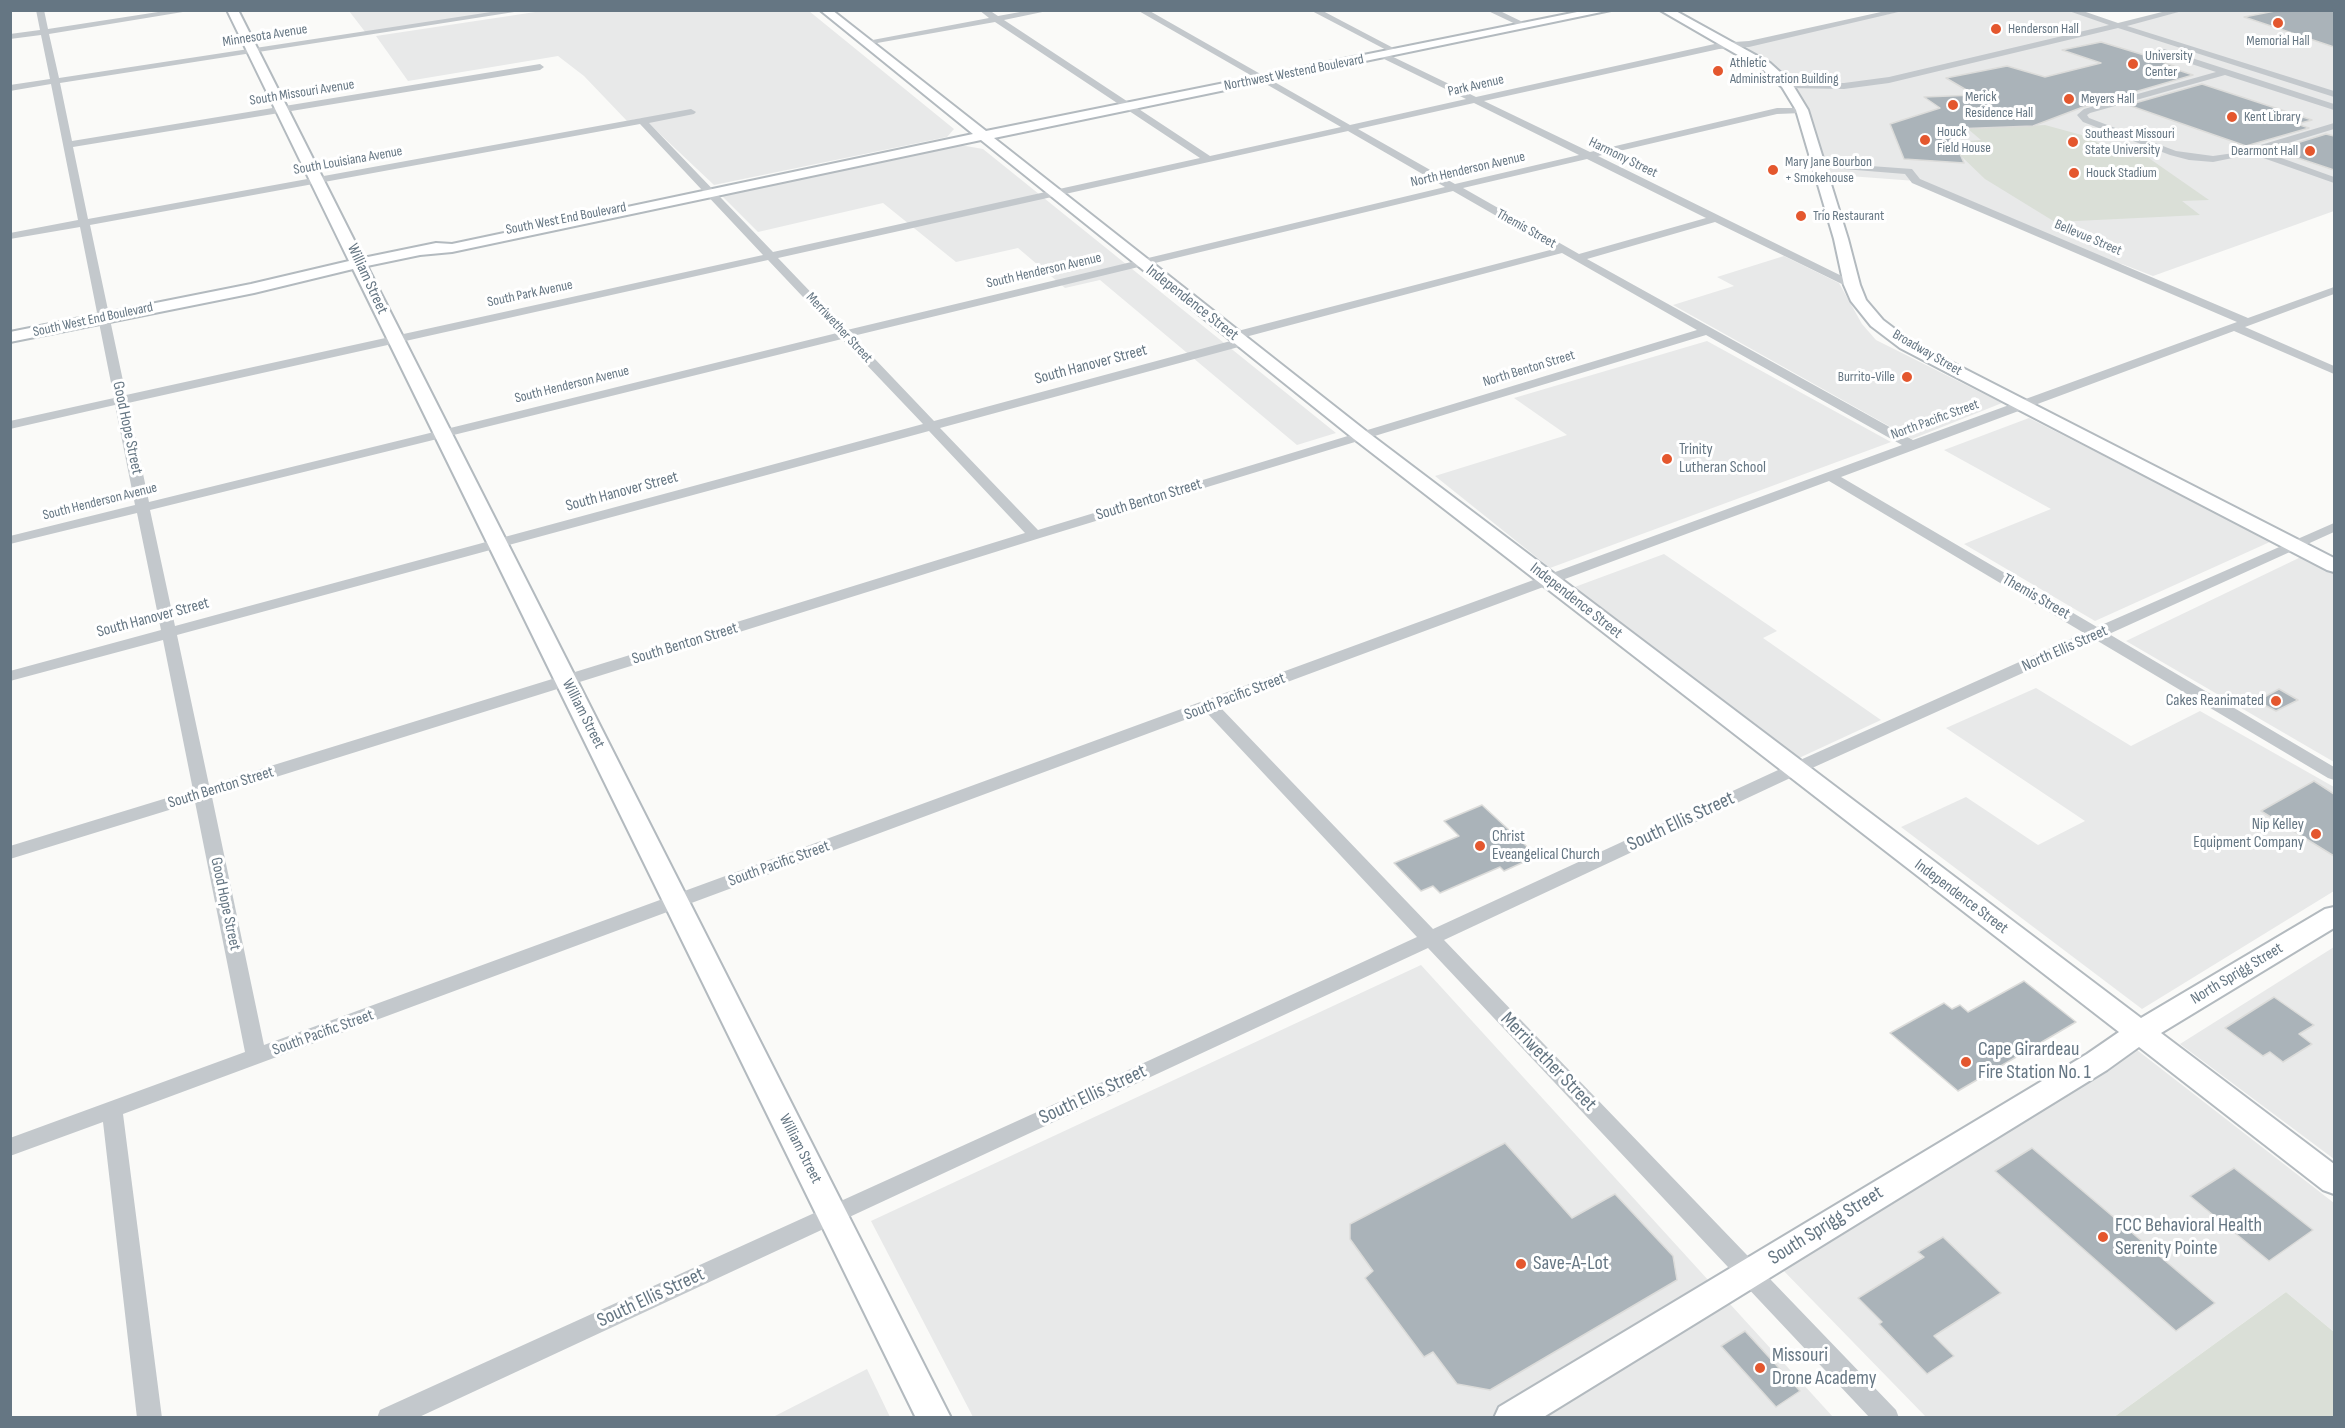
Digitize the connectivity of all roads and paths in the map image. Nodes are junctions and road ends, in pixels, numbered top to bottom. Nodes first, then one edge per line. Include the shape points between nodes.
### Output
1 (40, 10) edge
2 (191, 10) edge
3 (232, 10) edge
4 (524, 10) edge
5 (825, 10) edge
6 (983, 10) edge
7 (1048, 10) edge
8 (1141, 10) edge
9 (1314, 10) edge
10 (1490, 10) edge
11 (1606, 10) edge
12 (1665, 10) edge
13 (1903, 10) edge
14 (2070, 10) edge
15 (2182, 10) edge
16 (996, 19) junction
17 (1527, 26) junction
18 (2118, 26) junction
19 (2098, 30) junction
20 (44, 32) junction
21 (10, 37) edge
22 (2119, 37) dead end
23 (866, 42) junction
24 (1732, 45) junction
25 (2151, 48) dead end
26 (253, 52) junction
27 (1397, 52) junction
28 (1383, 55) junction
29 (540, 67) dead end
30 (2225, 72) junction
31 (1263, 79) junction
32 (54, 82) junction
33 (1787, 85) junction
34 (10, 88) edge
35 (2334, 94) edge
36 (1475, 100) junction
37 (1126, 106) junction
38 (2334, 106) edge
39 (282, 110) junction
40 (1802, 110) junction
41 (691, 112) dead end
42 (642, 121) junction
43 (2334, 126) edge
44 (1351, 128) junction
45 (982, 136) junction
46 (68, 145) junction
47 (2251, 150) junction
48 (1589, 156) junction
49 (1208, 159) junction
50 (1821, 169) junction
51 (317, 180) junction
52 (2334, 180) edge
53 (1916, 181) junction
54 (1452, 188) junction
55 (711, 192) junction
56 (1055, 192) junction
57 (1716, 218) junction
58 (84, 222) junction
59 (10, 236) edge
60 (1562, 250) junction
61 (772, 257) junction
62 (1577, 258) junction
63 (1140, 262) junction
64 (361, 264) junction
65 (1852, 285) junction
66 (2334, 291) edge
67 (103, 315) junction
68 (2241, 325) junction
69 (10, 331) edge
70 (1707, 331) junction
71 (844, 334) junction
72 (10, 337) edge
73 (396, 339) junction
74 (1238, 339) junction
75 (2334, 370) edge
76 (121, 401) junction
77 (2020, 405) junction
78 (10, 425) edge
79 (932, 427) junction
80 (442, 433) junction
81 (1360, 435) junction
82 (1912, 445) junction
83 (1830, 476) junction
84 (143, 507) junction
85 (2334, 527) edge
86 (1035, 535) junction
87 (10, 540) edge
88 (498, 545) junction
89 (2294, 545) junction
90 (2334, 566) edge
91 (1547, 579) junction
92 (169, 633) junction
93 (2099, 633) junction
94 (10, 676) edge
95 (566, 682) junction
96 (1210, 707) junction
97 (1795, 769) junction
98 (2334, 774) edge
99 (201, 795) junction
100 (10, 853) edge
101 (676, 902) junction
102 (2334, 916) edge
103 (1431, 939) junction
104 (2140, 1032) junction
105 (257, 1058) junction
106 (112, 1108) junction
107 (10, 1147) edge
108 (2334, 1181) edge
109 (832, 1215) junction
110 (1750, 1274) junction
111 (150, 1418) edge
112 (389, 1418) edge
113 (934, 1418) edge
114 (1511, 1418) edge
115 (1887, 1418) edge

1 - 20 street, Good Hope Street
2 - 20 street
3 - 26 main road, William Street
4 - 26 street, Minnesota Avenue
5 - 23 main road, Independence Street
6 - 16 street
7 - 16 street
8 - 31 street, Themis Street
9 - 27 street
10 - 17 street
11 - 17 main road, Northwest Westend Boulevard
12 - 24 main road, Broadway Street
13 - 24 street, Park Avenue
14 - 18 street
15 - 18 street
16 - 23 street
16 - 37 street
17 - 27 main road, Northwest Westend Boulevard
18 - 19 street
18 - 35 street
19 - 22 street
19 - 33 street via 1889,80 1844,86
20 - 21 street
20 - 32 street, Good Hope Street
23 - 45 main road, Independence Street
24 - 33 main road, Broadway Street via 1766,66
24 - 36 street, Park Avenue
25 - 30 street
26 - 32 street, Minnesota Avenue
26 - 39 main road, William Street
27 - 28 main road, Northwest Westend Boulevard
28 - 31 main road, Northwest Westend Boulevard
28 - 36 street, Harmony Street
29 - 39 street, South Missouri Avenue
30 - 38 street
30 - 47 street via 2082,115 2086,120 2189,157 2213,159
31 - 37 main road, Northwest Westend Boulevard
31 - 44 street, Themis Street
32 - 34 street, Minnesota Avenue
32 - 46 street, Good Hope Street
33 - 40 main road, Broadway Street
36 - 44 street, Park Avenue
36 - 48 street, Harmony Street
37 - 45 main road, Northwest Westend Boulevard
37 - 49 street
39 - 46 street, South Missouri Avenue
39 - 51 main road, William Street
40 - 48 street, North Henderson Avenue via 1777,111
40 - 50 main road, Broadway Street
41 - 42 street, South Louisiana Avenue
42 - 51 street, South Louisiana Avenue
42 - 55 street, Merriwether Street
43 - 47 street
44 - 49 street, Park Avenue
44 - 54 street, Themis Street
45 - 55 main road, South West End Boulevard
45 - 56 main road, Independence Street
46 - 58 street, Good Hope Street
47 - 52 street
48 - 54 street, North Henderson Avenue
48 - 57 street, Harmony Street
49 - 56 street, Park Avenue
50 - 53 street, Bellevue Street
50 - 53 street, Bellevue Street via 1908,171
50 - 65 main road, Broadway Street
51 - 58 street, South Louisiana Avenue
51 - 64 main road, William Street
53 - 68 street, Bellevue Street
54 - 60 street, Themis Street
54 - 63 street, North Henderson Avenue
55 - 61 street, Merriwether Street
55 - 64 main road, South West End Boulevard
56 - 61 street, South Park Avenue
56 - 63 main road, Independence Street
57 - 62 street
57 - 65 street, Harmony Street
58 - 59 street, South Louisiana Avenue
58 - 67 street, Good Hope Street
60 - 62 street, Themis Street
60 - 74 street, South Hanover Street
61 - 71 street, Merriwether Street
61 - 73 street, South Park Avenue
62 - 70 street, Themis Street
63 - 71 street, South Henderson Avenue
63 - 74 main road, Independence Street
64 - 67 main road, South West End Boulevard
64 - 73 main road, William Street
65 - 77 main road, Broadway Street via 1877,323 1906,345
66 - 68 street, North Pacific Street
67 - 69 main road, South West End Boulevard
67 - 72 main road, South West End Boulevard
67 - 76 street, Good Hope Street
68 - 75 street, Bellevue Street
68 - 77 street, North Pacific Street
70 - 81 street, North Benton Street
70 - 82 street, Themis Street
71 - 79 street, Merriwether Street
71 - 80 street, South Henderson Avenue
73 - 76 street, South Park Avenue
73 - 80 main road, William Street
74 - 79 street, South Hanover Street
74 - 81 main road, Independence Street
76 - 78 street, South Park Avenue
76 - 84 street, Good Hope Street
77 - 82 street, North Pacific Street
77 - 89 main road, Broadway Street
79 - 86 street, Merriwether Street
79 - 88 street, South Hanover Street
80 - 84 street, South Henderson Avenue
80 - 88 main road, William Street
81 - 86 street, South Benton Street
81 - 91 main road, Independence Street
82 - 83 street, North Pacific Street
83 - 91 street, North Pacific Street
83 - 93 street, Themis Street
84 - 87 street, South Henderson Avenue
84 - 92 street, Good Hope Street
85 - 89 street, North Ellis Street
86 - 95 street, South Benton Street
88 - 92 street, South Hanover Street
88 - 95 main road, William Street
89 - 90 main road, Broadway Street
89 - 93 street, North Ellis Street
91 - 96 street, South Pacific Street
91 - 97 main road, Independence Street
92 - 94 street, South Hanover Street
92 - 99 street, Good Hope Street
93 - 97 street, North Ellis Street
93 - 98 street, Themis Street
95 - 99 street, South Benton Street
95 - 101 main road, William Street
96 - 101 street, South Pacific Street
96 - 103 street, Merriwether Street
97 - 103 street, South Ellis Street
97 - 104 main road, Independence Street
99 - 100 street, South Benton Street
99 - 105 street, Good Hope Street
101 - 105 street, South Pacific Street
101 - 109 main road, William Street
102 - 104 main road, North Sprigg Street
103 - 109 street, South Ellis Street
103 - 110 street, Merriwether Street
104 - 108 main road, Independence Street
104 - 110 main road, South Sprigg Street
105 - 106 street, South Pacific Street
106 - 107 street, South Pacific Street
106 - 111 street
109 - 112 street, South Ellis Street
109 - 113 main road, William Street
110 - 114 main road, South Sprigg Street
110 - 115 street, Merriwether Street

